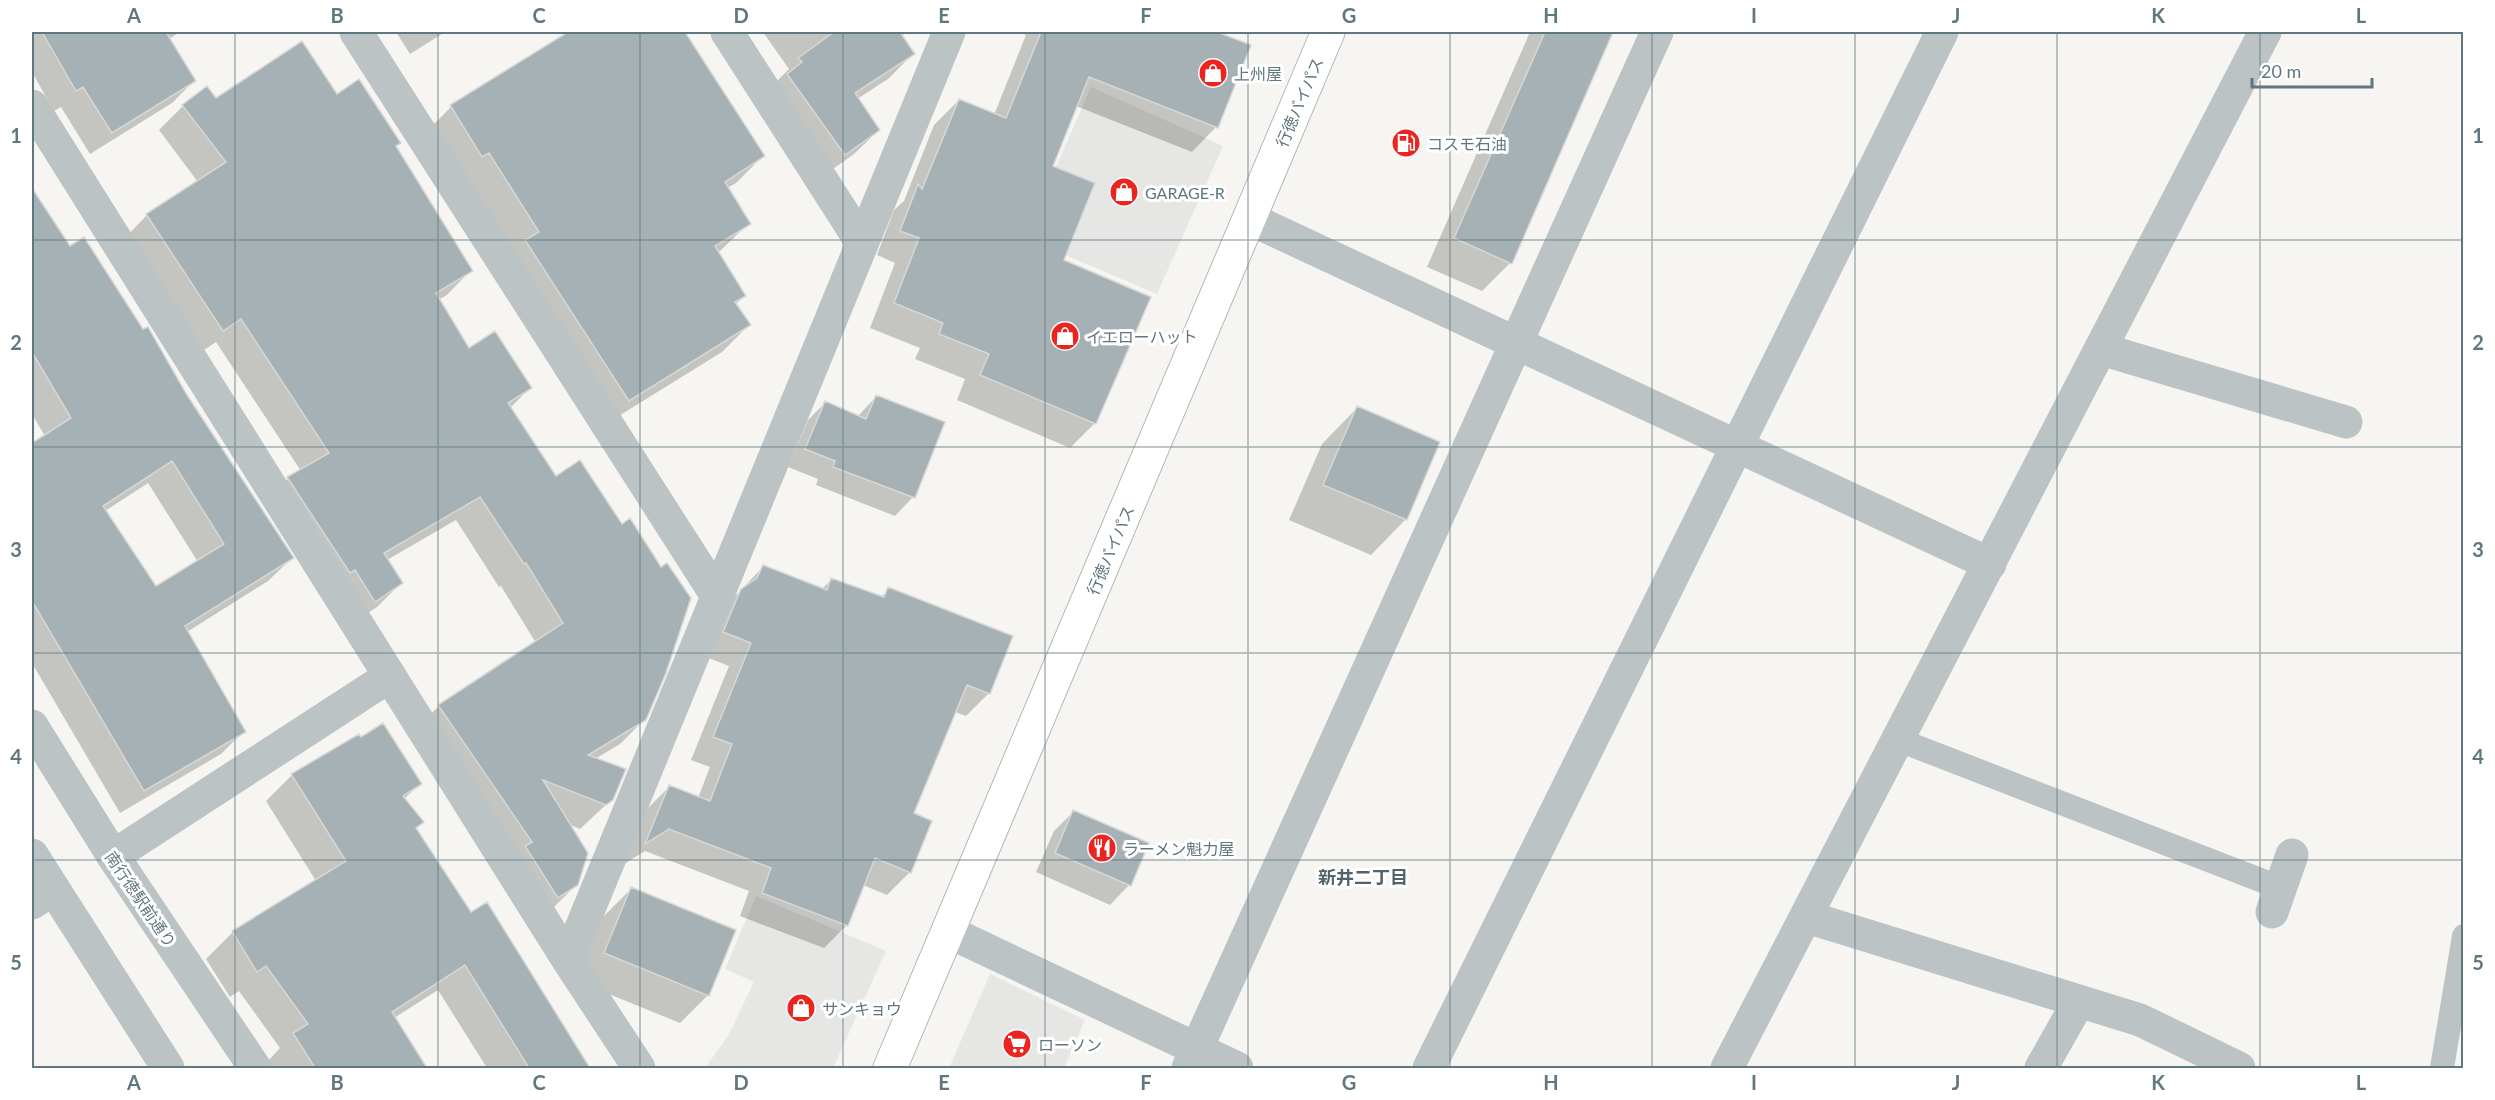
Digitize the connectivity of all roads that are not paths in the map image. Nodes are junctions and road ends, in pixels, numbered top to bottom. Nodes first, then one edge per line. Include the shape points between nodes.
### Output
1 (356, 32) edge
2 (727, 32) edge
3 (949, 32) edge
4 (1328, 32) edge
5 (1657, 32) edge
6 (1942, 32) edge
7 (2265, 32) edge
8 (32, 106) edge
9 (1250, 219) junction
10 (862, 243) junction
11 (1516, 343) junction
12 (2102, 349) junction
13 (2346, 422) dead end
14 (1737, 446) junction
15 (1990, 564) junction
16 (717, 596) junction
17 (390, 676) junction
18 (32, 726) edge
19 (1899, 740) junction
20 (32, 855) edge
21 (2292, 855) dead end
22 (113, 856) junction
23 (42, 896) edge
24 (2277, 900) joint
25 (1807, 917) junction
26 (950, 932) junction
27 (2463, 936) edge
28 (568, 960) junction
29 (2079, 1000) junction
30 (1192, 1059) edge
31 (168, 1068) edge
32 (255, 1068) edge
33 (639, 1068) edge
34 (890, 1068) edge
35 (1237, 1068) edge
36 (1429, 1068) edge
37 (1727, 1068) edge
38 (2041, 1068) edge
39 (2239, 1068) edge
40 (2442, 1068) edge

1 - 16 street
2 - 10 street
3 - 10 street
4 - 9 main road, 行徳バイパス
5 - 11 street
6 - 14 street
7 - 12 street
8 - 17 street
9 - 11 street
9 - 26 main road, 行徳バイパス
10 - 16 street
11 - 14 street
11 - 30 street
12 - 13 street
12 - 15 street
14 - 15 street
14 - 36 street
15 - 19 street
16 - 28 street
17 - 22 street
17 - 28 street
18 - 22 street, 南行徳駅前通り
19 - 24 lane
19 - 25 street
20 - 23 street
21 - 24 street
22 - 32 street, 南行徳駅前通り
23 - 31 street
25 - 29 street
25 - 37 street
26 - 30 street
26 - 34 main road, 行徳バイパス
27 - 40 lane
28 - 33 street
29 - 38 street
29 - 39 street via 2140,1020
30 - 35 street

